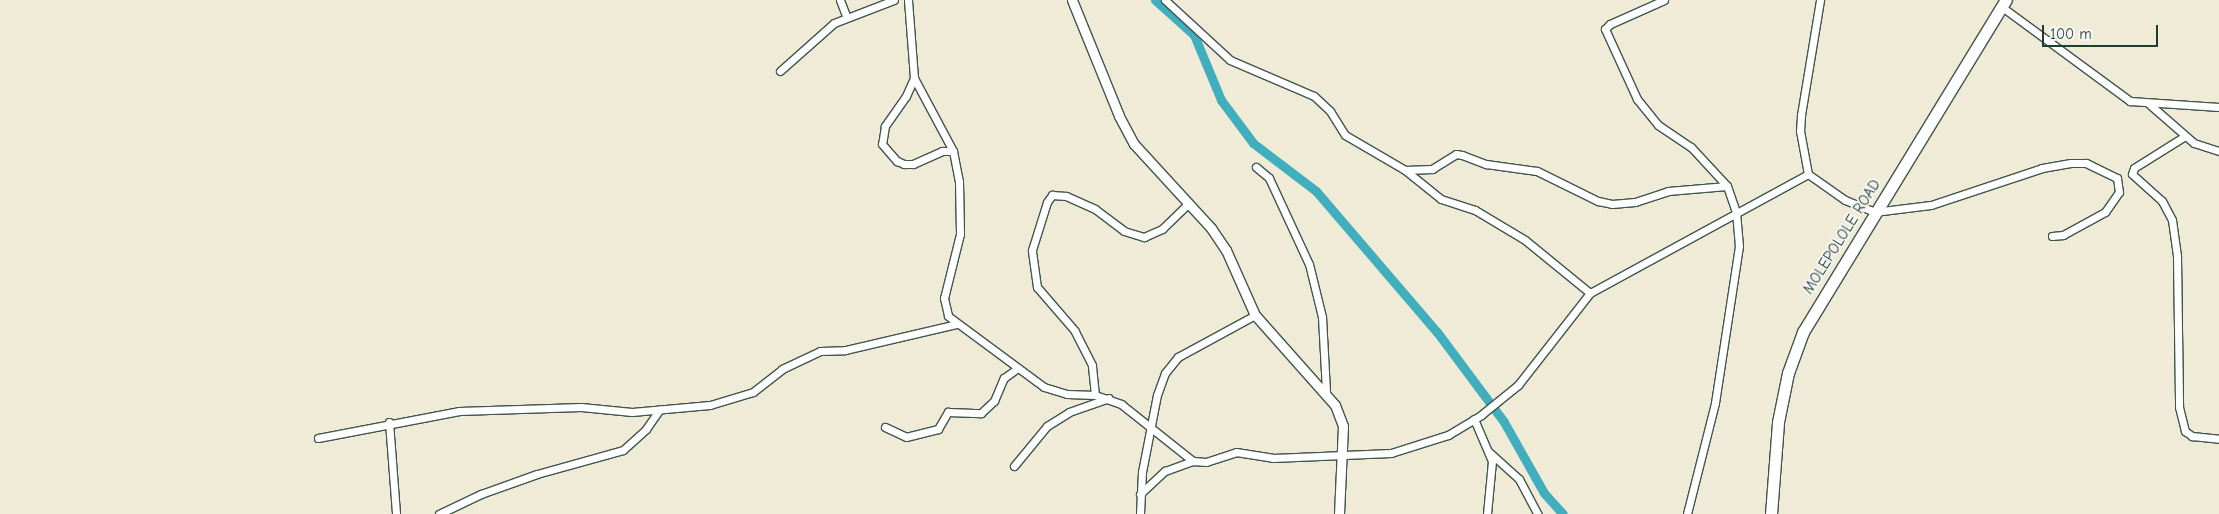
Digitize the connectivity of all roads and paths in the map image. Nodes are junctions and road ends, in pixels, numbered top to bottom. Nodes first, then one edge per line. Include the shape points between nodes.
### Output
1 (840, 0) edge
2 (894, 0) edge
3 (908, 0) edge
4 (1072, 0) edge
5 (1165, 0) edge
6 (1664, 0) edge
7 (1820, 0) edge
8 (2004, 3) edge
9 (846, 16) junction
10 (780, 70) dead end
11 (914, 78) junction
12 (2148, 103) junction
13 (2219, 108) edge
14 (2185, 136) junction
15 (953, 151) junction
16 (2219, 151) edge
17 (1256, 167) dead end
18 (1405, 170) junction
19 (1808, 174) junction
20 (1727, 186) junction
21 (1189, 203) junction
22 (1736, 212) junction
23 (1874, 212) junction
24 (2052, 236) dead end
25 (1590, 293) junction
26 (1255, 315) junction
27 (957, 324) junction
28 (1018, 368) junction
29 (1326, 392) junction
30 (1095, 395) junction
31 (1109, 398) junction
32 (660, 410) junction
33 (1478, 417) junction
34 (389, 422) junction
35 (885, 427) dead end
36 (1152, 428) junction
37 (318, 438) dead end
38 (2219, 439) edge
39 (1489, 452) junction
40 (1343, 456) junction
41 (1194, 461) junction
42 (1014, 466) dead end
43 (1140, 494) junction
44 (396, 514) edge
45 (439, 514) edge
46 (1140, 514) edge
47 (1338, 514) edge
48 (1487, 514) edge
49 (1538, 514) edge
50 (1687, 514) edge
51 (1771, 514) edge

1 - 9 street
2 - 9 street
3 - 11 street
4 - 21 street via 1118,116 1134,144
5 - 18 street via 1230,60 1314,96 1330,111 1351,141
6 - 20 street via 1610,24 1606,29 1637,100 1658,125 1691,147
7 - 19 street via 1801,115 1800,131
8 - 12 street via 2130,101
8 - 23 main road, MOLEPOLOLE ROAD
9 - 10 street via 827,28
11 - 15 street
11 - 15 street via 886,126 882,144 904,164 913,164 942,151
12 - 13 street
12 - 14 street
14 - 16 street via 2194,143
14 - 38 street via 2134,168 2132,174 2162,201 2172,220 2177,257 2178,407 2185,430 2192,436
15 - 27 street via 960,188 960,234 945,309
17 - 29 street via 1270,178 1309,264 1322,317
18 - 20 street via 1432,169 1456,154 1462,154 1486,164 1536,171 1598,201 1612,204 1635,202 1668,192
18 - 25 street via 1442,199 1475,210 1525,240
19 - 22 street
19 - 23 street via 1845,200
20 - 22 street
21 - 26 street via 1219,240
21 - 30 street via 1162,229 1144,237 1124,231 1095,209 1066,196 1052,195 1047,202 1032,250 1037,287 1075,331 1092,365
22 - 25 street
22 - 50 street via 1737,261 1718,384
23 - 24 street via 1931,205 2042,168 2071,163 2086,163 2117,178 2119,192 2105,212 2063,235
23 - 51 main road, MOLEPOLOLE ROAD via 1813,312 1795,350 1778,422
25 - 33 street via 1526,376
26 - 29 street
26 - 36 street via 1192,348 1170,365 1157,395
27 - 28 street
27 - 32 street via 845,350 820,351 782,369 753,392 710,406
28 - 30 street via 1057,392
28 - 35 street via 1004,378 994,401 981,413 948,412 938,430 906,437
29 - 40 street via 1340,416
30 - 31 street
31 - 36 street via 1128,408
31 - 42 street via 1069,412 1047,426
32 - 34 street via 632,412 582,407 459,412
32 - 45 street via 646,430 623,450 537,474 481,494
33 - 39 street
33 - 40 street via 1421,446 1391,453
34 - 37 street
34 - 44 street
36 - 41 street
36 - 43 street
39 - 48 street via 1493,471
39 - 49 street via 1519,479
40 - 41 street via 1273,458 1236,452 1212,461
40 - 47 street
41 - 43 street via 1165,471
43 - 46 street

